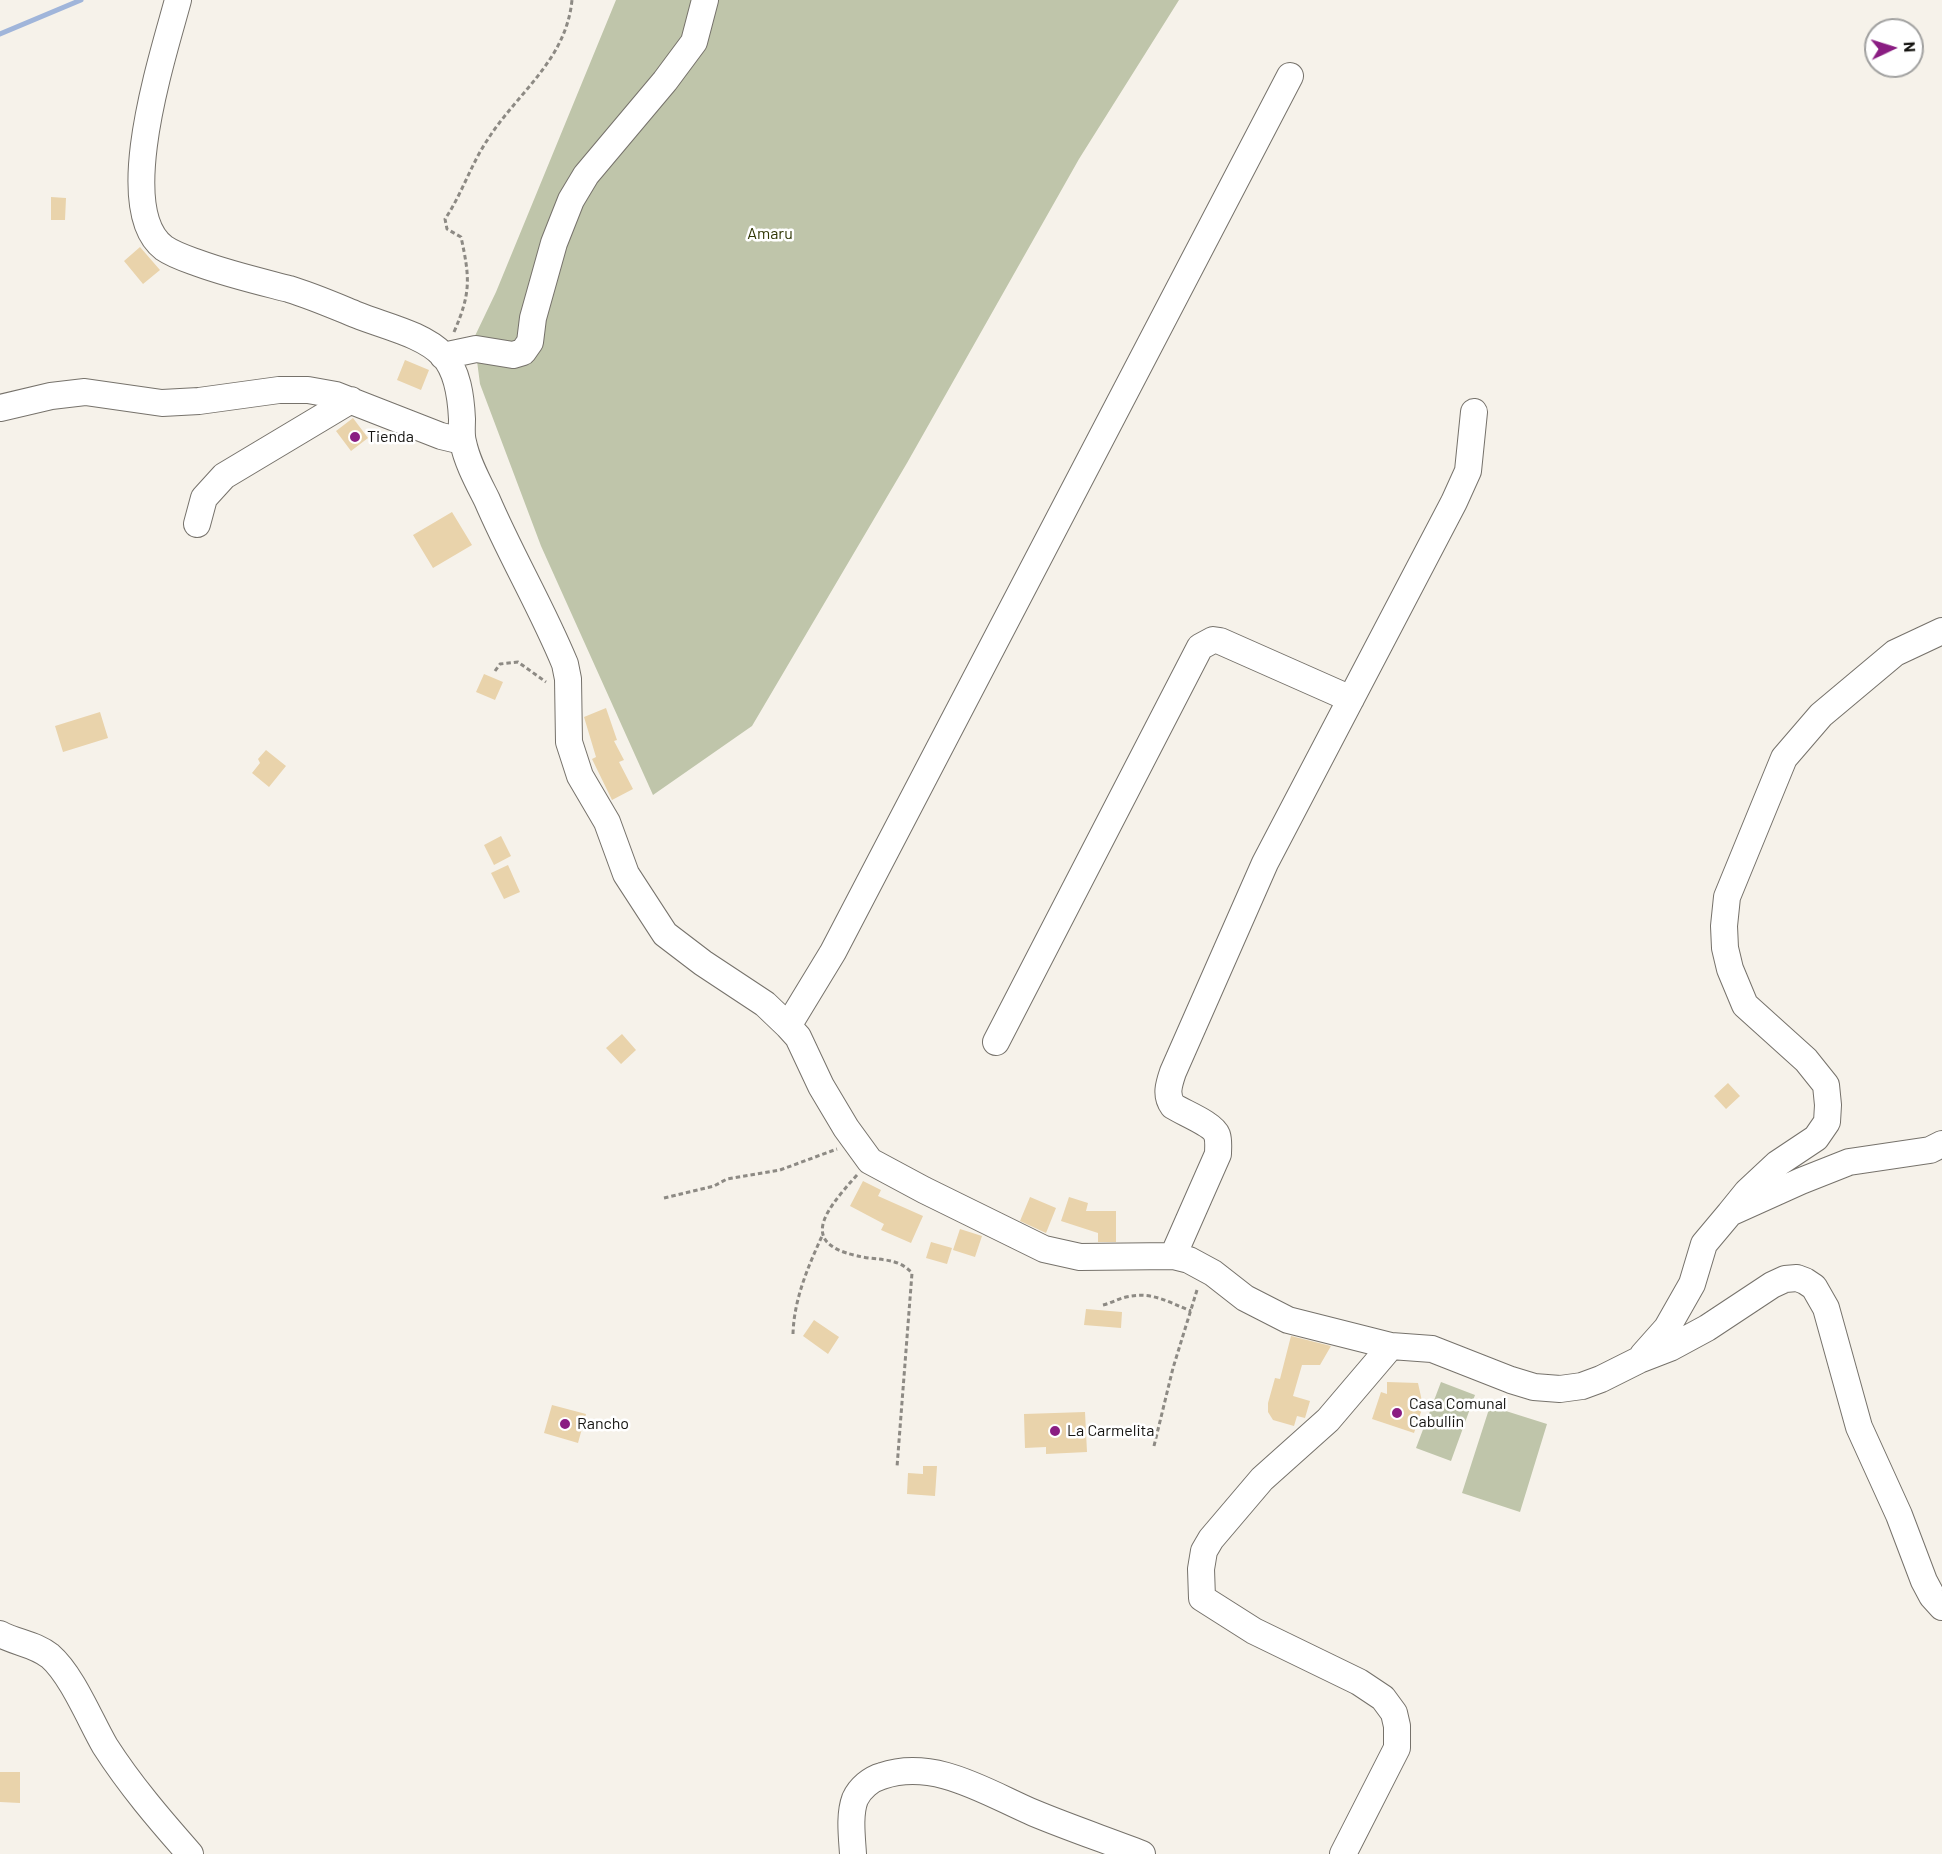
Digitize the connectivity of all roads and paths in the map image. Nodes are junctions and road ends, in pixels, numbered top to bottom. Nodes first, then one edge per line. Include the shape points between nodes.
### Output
1 (178, 0) edge
2 (572, 0) edge
3 (705, 0) edge
4 (1290, 76) dead end
5 (444, 356) junction
6 (351, 400) junction
7 (0, 408) edge
8 (1474, 412) dead end
9 (462, 441) junction
10 (197, 524) dead end
11 (1942, 631) edge
12 (495, 671) dead end
13 (567, 698) junction
14 (1351, 699) junction
15 (788, 1026) junction
16 (996, 1042) dead end
17 (1942, 1144) edge
18 (863, 1152) junction
19 (664, 1198) dead end
20 (1730, 1213) junction
21 (822, 1236) junction
22 (1173, 1256) junction
23 (1204, 1268) junction
24 (1103, 1305) dead end
25 (1191, 1311) junction
26 (793, 1334) dead end
27 (1391, 1346) junction
28 (1639, 1360) junction
29 (1154, 1446) dead end
30 (897, 1467) dead end
31 (1942, 1607) edge
32 (0, 1634) edge
33 (190, 1854) edge
34 (853, 1854) edge
35 (1142, 1854) edge
36 (1343, 1854) edge

1 - 5 street via 145,135 142,211 153,237 182,257 322,301 426,341
2 - 5 path via 558,49 488,138 445,219 447,229 461,237 469,288
3 - 5 street via 694,42 586,175 571,200 532,318 530,342 523,352 513,355 476,349
4 - 15 street via 833,952
5 - 9 street via 459,389
6 - 7 street via 308,390 162,403 85,392
6 - 9 street
6 - 10 street via 224,476 204,498
8 - 14 street via 1468,471
9 - 13 street via 501,534 565,664
11 - 20 street via 1895,654 1821,715 1784,758 1727,897 1725,948 1745,1005 1806,1060 1826,1084 1828,1105 1827,1122 1816,1138 1777,1164
12 - 13 path via 500,664 518,662
13 - 15 street via 569,742 580,776 607,822 626,874 665,934 765,1004
14 - 16 street via 1220,640 1200,646
14 - 22 street via 1266,863 1173,1072 1168,1088 1173,1106 1212,1128 1218,1142 1218,1154
15 - 18 street
17 - 20 street via 1930,1150 1849,1162
18 - 19 path via 727,1179
18 - 21 path via 829,1209
18 - 22 street via 924,1190 1044,1250 1080,1257
20 - 28 street via 1704,1244 1692,1284 1667,1328
21 - 26 path via 806,1273
21 - 30 path via 830,1246 891,1260 905,1265 912,1273
22 - 23 street
23 - 25 path
23 - 27 street via 1245,1298 1288,1320
24 - 25 path via 1142,1294
25 - 29 path
27 - 28 street via 1432,1349 1511,1380 1560,1389 1592,1382
27 - 36 street via 1328,1420 1240,1504 1204,1551 1201,1569 1202,1598 1213,1607 1359,1682 1383,1698 1394,1713 1397,1748
28 - 31 street via 1707,1328 1785,1279 1797,1278 1814,1287 1826,1308 1859,1427 1924,1581
32 - 33 street via 35,1646 52,1658 105,1746 141,1797
34 - 35 street via 855,1799 874,1779 897,1770 938,1774 978,1786

